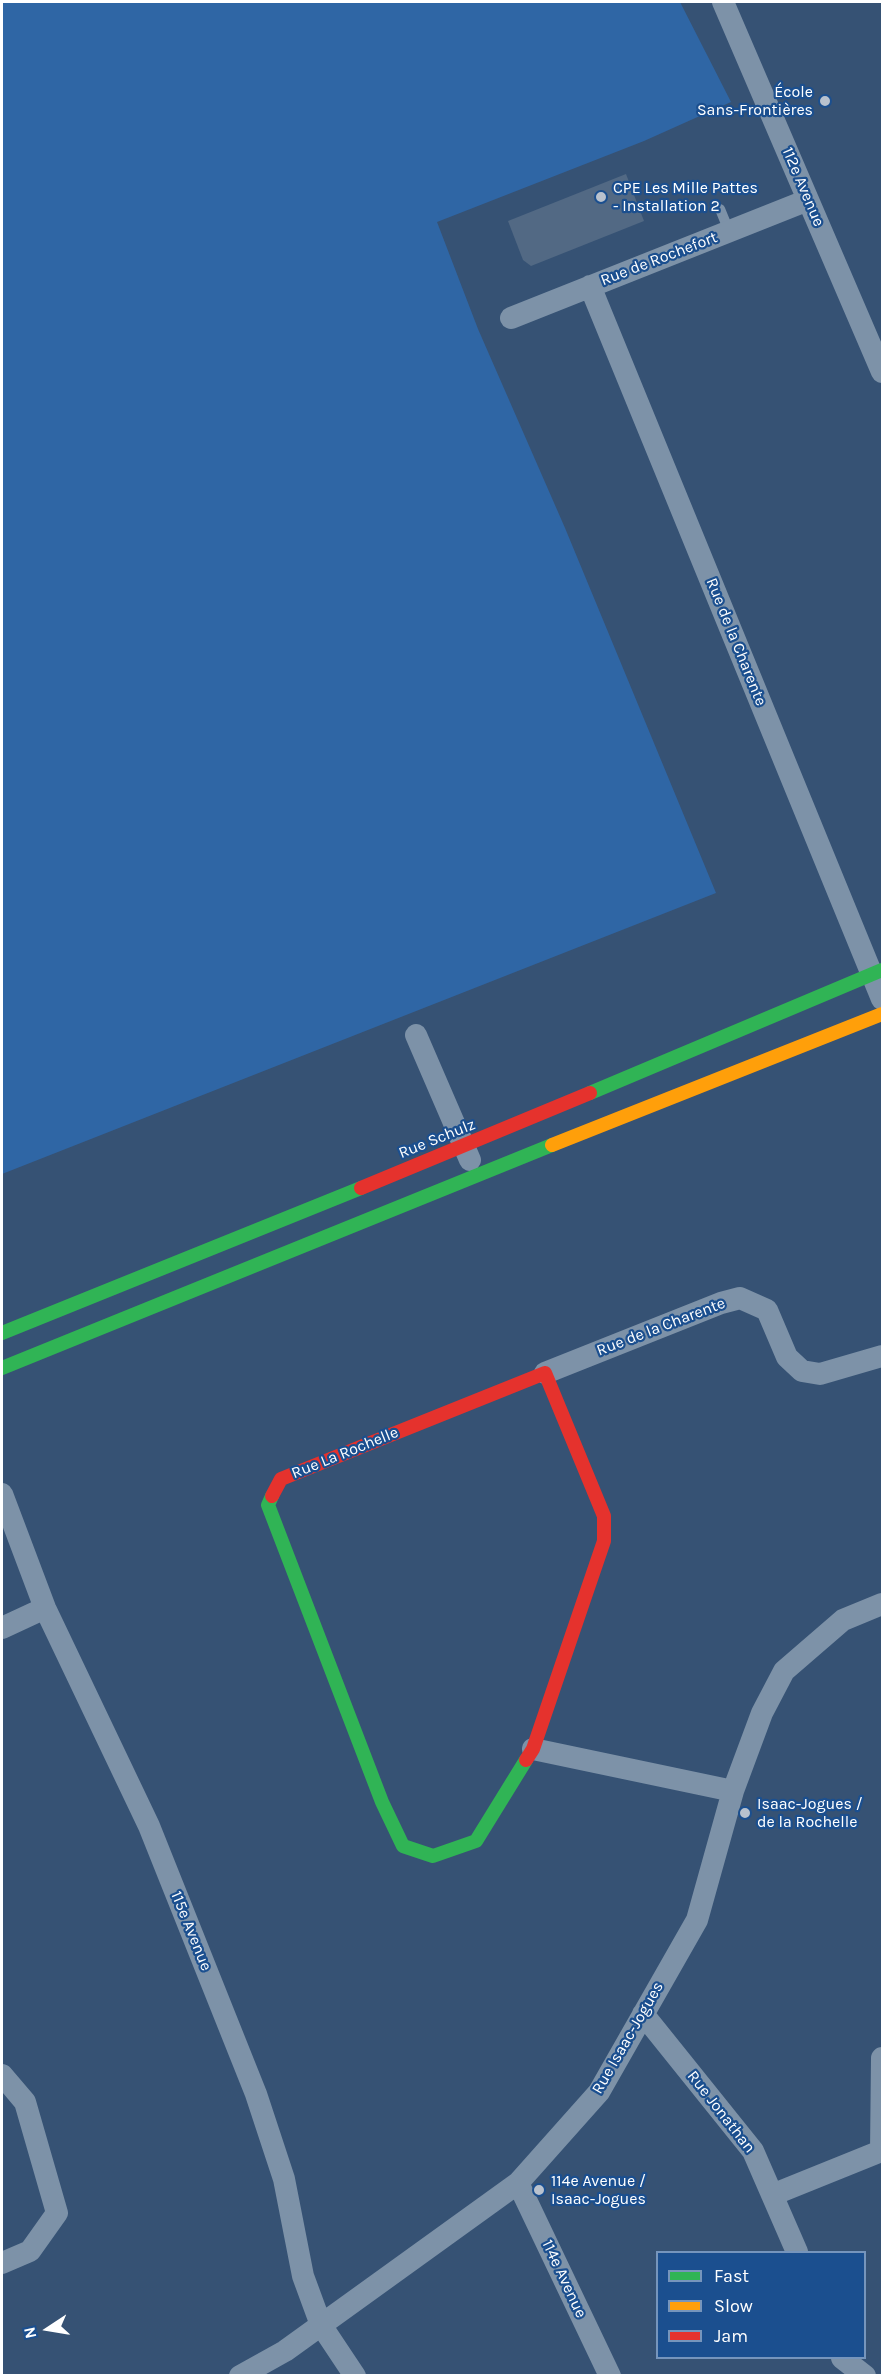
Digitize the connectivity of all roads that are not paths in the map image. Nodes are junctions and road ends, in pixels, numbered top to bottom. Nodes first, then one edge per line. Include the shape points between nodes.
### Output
1 (723, 2) edge
2 (808, 200) junction
3 (720, 209) dead end
4 (729, 231) junction
5 (590, 286) junction
6 (511, 318) dead end
7 (882, 372) edge
8 (877, 972) edge
9 (882, 999) edge
10 (882, 1014) edge
11 (417, 1035) dead end
12 (464, 1146) junction
13 (476, 1175) junction
14 (2, 1333) edge
15 (882, 1356) edge
16 (2, 1368) edge
17 (544, 1373) junction
18 (2, 1494) edge
19 (882, 1604) edge
20 (45, 1608) junction
21 (2, 1628) edge
22 (533, 1749) junction
23 (733, 1791) junction
24 (643, 2014) junction
25 (882, 2058) edge
26 (2, 2075) edge
27 (518, 2183) junction
28 (772, 2195) junction
29 (796, 2251) edge
30 (2, 2263) edge
31 (321, 2325) junction
32 (843, 2359) edge
33 (240, 2376) edge
34 (355, 2376) edge
35 (610, 2376) edge
36 (864, 2376) edge

1 - 2 street, 112e Avenue
2 - 4 street, Rue de Rochefort
2 - 7 street, 112e Avenue
3 - 4 lane
4 - 5 street, Rue de Rochefort
5 - 6 street, Rue de Rochefort
5 - 8 street, Rue de la Charente
8 - 9 street, Rue de la Charente
8 - 12 street, Rue Schulz
10 - 13 street
11 - 12 street
12 - 13 street
12 - 14 street, Rue Schulz
13 - 16 street
15 - 17 street, Rue de la Charente via 820,1374 802,1371 787,1357 767,1310 740,1298
17 - 22 street, Rue La Rochelle via 604,1516 604,1541
17 - 22 street, Rue La Rochelle via 280,1479 268,1506 382,1802 403,1846 434,1856 476,1841
18 - 20 street, 115e Avenue
19 - 23 street, Rue Isaac-Jogues via 843,1620 784,1671 762,1713
20 - 21 street
20 - 31 street, 115e Avenue via 149,1826 256,2094 284,2179 303,2276
22 - 23 street
23 - 24 street, Rue Isaac-Jogues via 696,1920
24 - 27 street, Rue Isaac-Jogues via 599,2092
24 - 28 street, Rue Jonathan via 753,2151
25 - 28 street via 881,2151
26 - 30 street via 25,2102 57,2213 30,2250
27 - 31 street, Rue Isaac-Jogues
27 - 35 street, 114e Avenue
28 - 29 street, Rue Jonathan
31 - 33 street, Rue Isaac-Jogues
31 - 34 street, 115e Avenue
32 - 36 street

